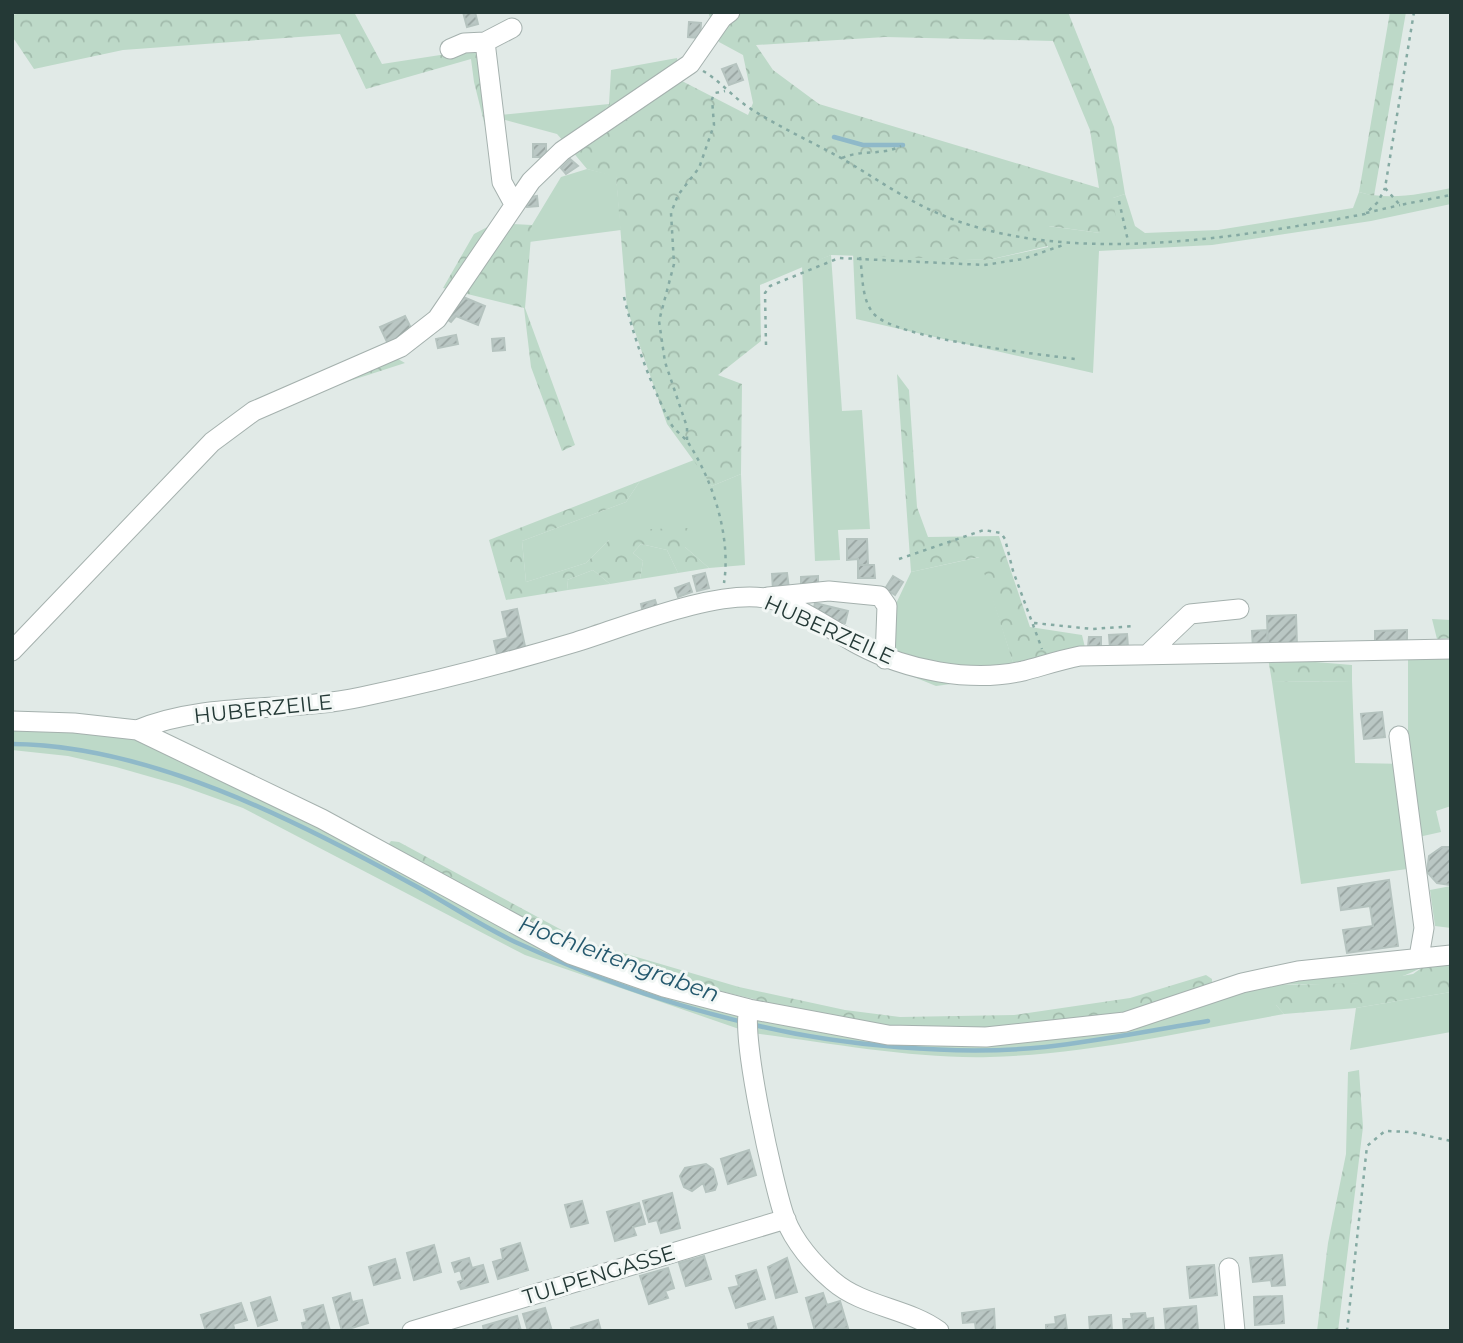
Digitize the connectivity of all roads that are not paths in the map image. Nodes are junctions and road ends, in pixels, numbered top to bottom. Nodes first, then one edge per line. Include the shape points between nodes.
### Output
1 (730, 12) edge
2 (512, 28) dead end
3 (485, 42) junction
4 (450, 49) dead end
5 (514, 204) junction
6 (766, 598) junction
7 (1239, 609) dead end
8 (1451, 649) edge
9 (12, 652) edge
10 (1148, 654) junction
11 (885, 659) junction
12 (12, 720) edge
13 (137, 730) junction
14 (1399, 736) dead end
15 (1451, 955) edge
16 (1419, 957) junction
17 (747, 1018) junction
18 (786, 1219) junction
19 (1229, 1268) dead end
20 (929, 1329) edge
21 (412, 1331) edge
22 (1235, 1331) edge

1 - 5 street via 690,64 562,151
2 - 3 street
3 - 4 street
3 - 5 street via 502,182
5 - 9 street via 437,319 401,347 254,411 212,442
6 - 11 street, HUBERZEILE
6 - 11 street via 830,591 880,596 887,606
6 - 13 street, HUBERZEILE via 722,596 550,649 362,697 318,705 214,712
7 - 10 street via 1190,614
8 - 10 street, HUBERZEILE
10 - 11 street, HUBERZEILE via 1080,656 1023,671 990,674 946,672
12 - 13 street
13 - 17 street via 322,819 570,954
14 - 16 street via 1424,928
15 - 16 street
16 - 17 street via 1298,971 1242,983 1125,1022 986,1037 888,1035
17 - 18 street via 752,1070
18 - 20 street via 806,1253 835,1283
18 - 21 street, TULPENGASSE
19 - 22 street

